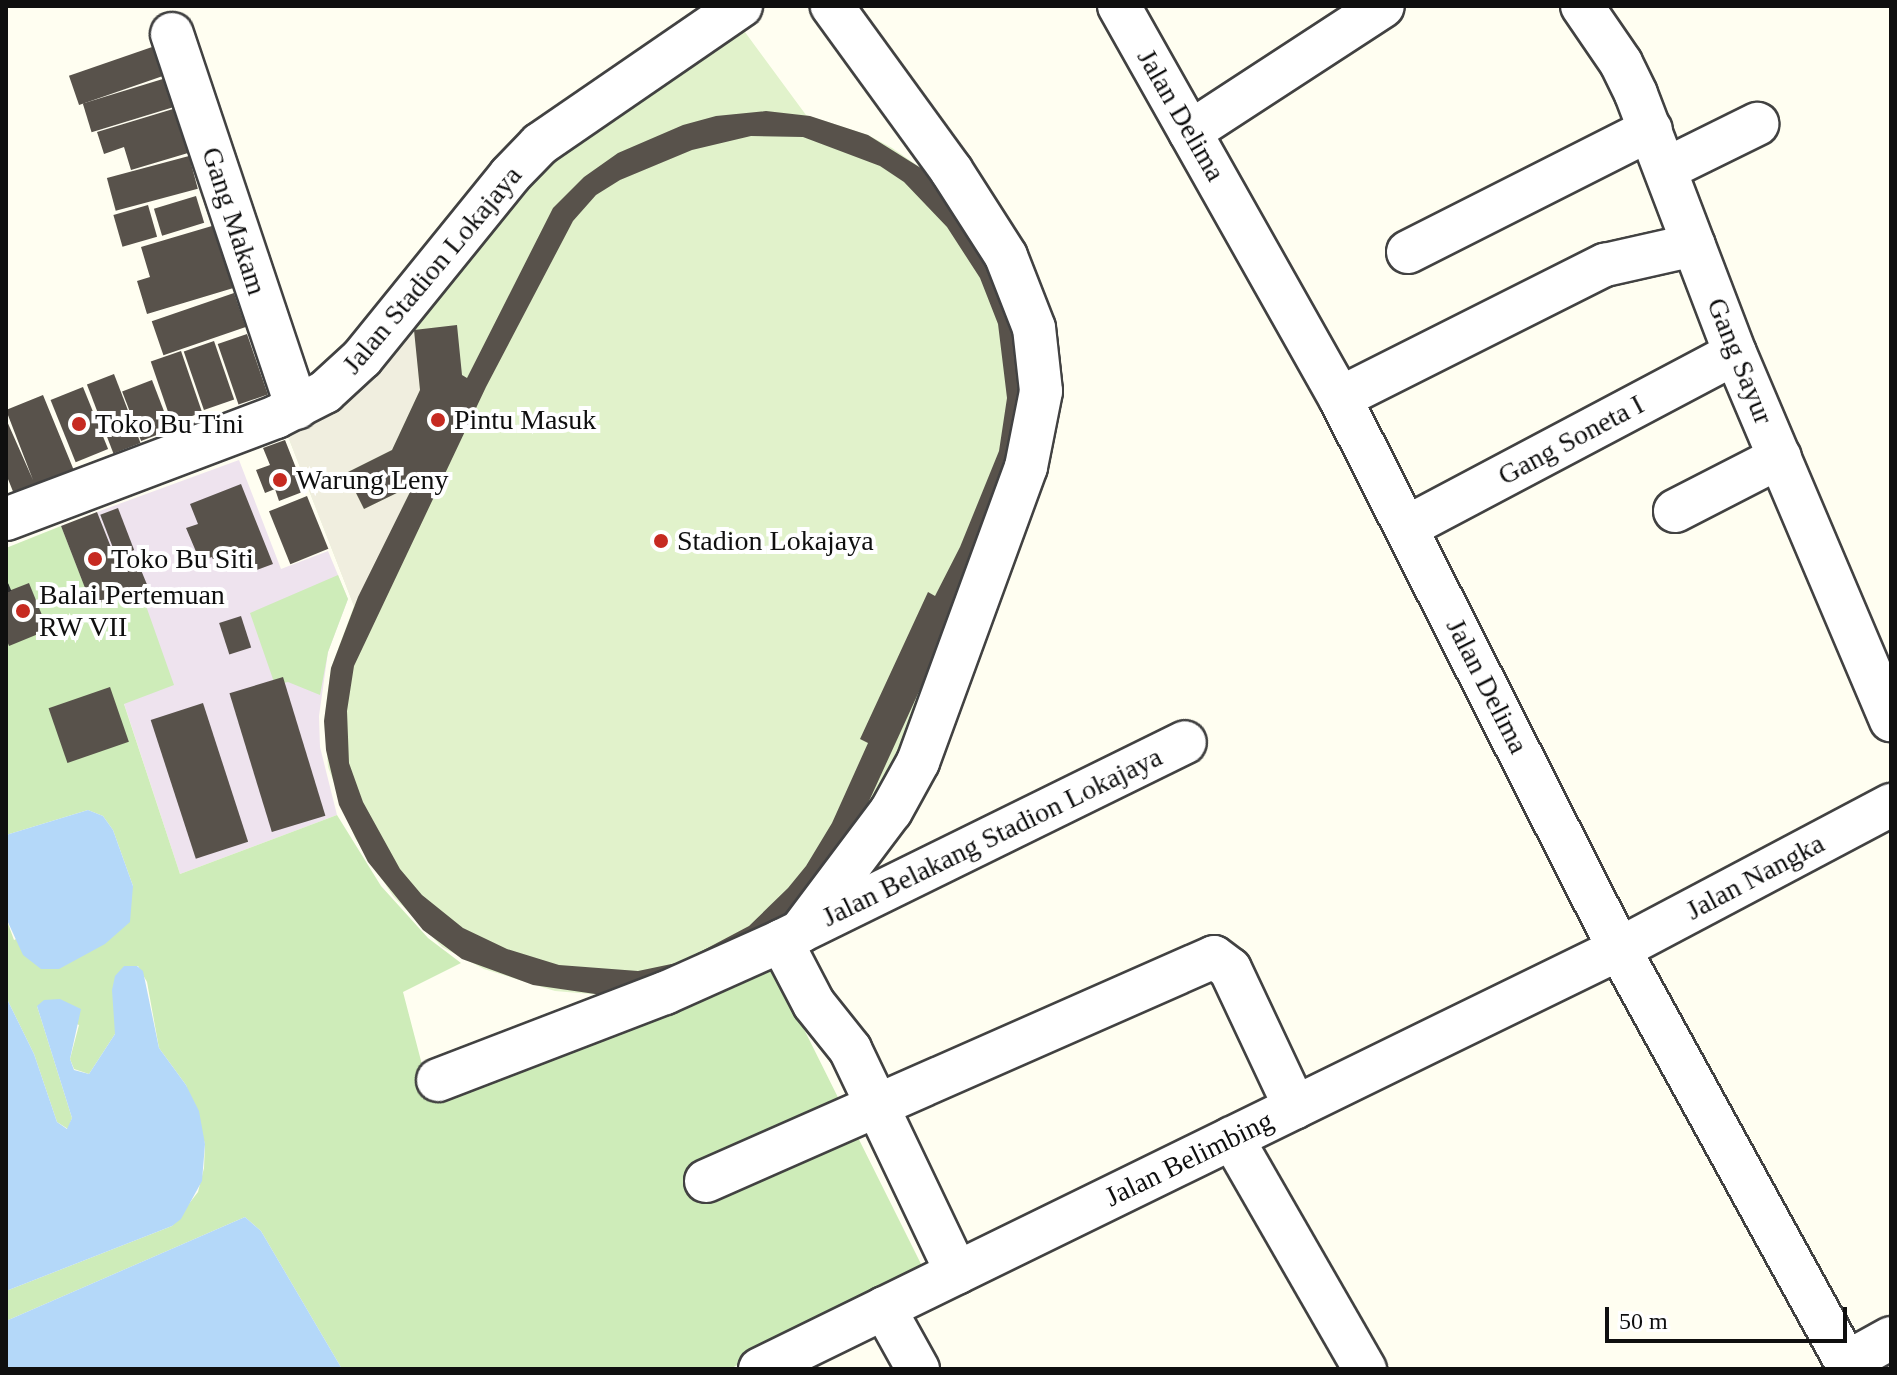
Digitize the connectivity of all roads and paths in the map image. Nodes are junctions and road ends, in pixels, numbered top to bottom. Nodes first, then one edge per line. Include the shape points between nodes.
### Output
1 (741, 6) edge
2 (832, 6) edge
3 (1119, 6) edge
4 (1383, 6) edge
5 (1582, 6) edge
6 (172, 34) dead end
7 (1757, 124) dead end
8 (1651, 129) junction
9 (1190, 132) junction
10 (1666, 169) junction
11 (1694, 245) junction
12 (1408, 252) dead end
13 (1735, 353) junction
14 (1340, 398) junction
15 (297, 408) junction
16 (1780, 457) junction
17 (1675, 511) dead end
18 (6, 519) edge
19 (1407, 527) junction
20 (1891, 720) edge
21 (1185, 742) dead end
22 (1891, 805) edge
23 (791, 936) junction
24 (1619, 949) junction
25 (438, 1080) dead end
26 (877, 1105) junction
27 (1295, 1107) junction
28 (1232, 1138) junction
29 (706, 1181) dead end
30 (957, 1273) junction
31 (884, 1308) junction
32 (1891, 1338) edge
33 (1848, 1366) edge
34 (760, 1369) edge
35 (918, 1369) edge
36 (1365, 1369) edge

1 - 15 street, Jalan Stadion Lokajaya via 540,144 362,358 338,382
2 - 23 street, Jalan Belakang Stadion Lokajaya via 1006,256 1034,328 1041,391 1026,467 918,762 891,811
3 - 9 street, Jalan Delima
4 - 9 street
5 - 8 street, Gang Sayur via 1621,63
6 - 15 street, Gang Makam
7 - 10 street
8 - 10 street, Gang Sayur
8 - 12 street
9 - 14 street, Jalan Delima
10 - 11 street, Gang Sayur
11 - 13 street, Gang Sayur
11 - 14 street via 1605,265
13 - 16 street, Gang Sayur
13 - 19 street, Gang Soneta I
14 - 19 street, Jalan Delima
15 - 18 street, Jalan Stadion Lokajaya
16 - 17 street
16 - 20 street, Gang Sayur
19 - 24 street, Jalan Delima
21 - 23 street, Jalan Belakang Stadion Lokajaya
22 - 24 street, Jalan Nangka
23 - 25 street, Jalan Belakang Stadion Lokajaya via 665,993
23 - 26 street via 814,1004 845,1041
24 - 27 street, Jalan Belimbing
24 - 33 street, Jalan Delima
26 - 27 street via 1214,957 1230,969
26 - 29 street
26 - 30 street
27 - 28 street, Jalan Belimbing
28 - 30 street, Jalan Belimbing
28 - 36 street
30 - 31 street, Jalan Belimbing
31 - 34 street, Jalan Belimbing
31 - 35 street
32 - 33 street

